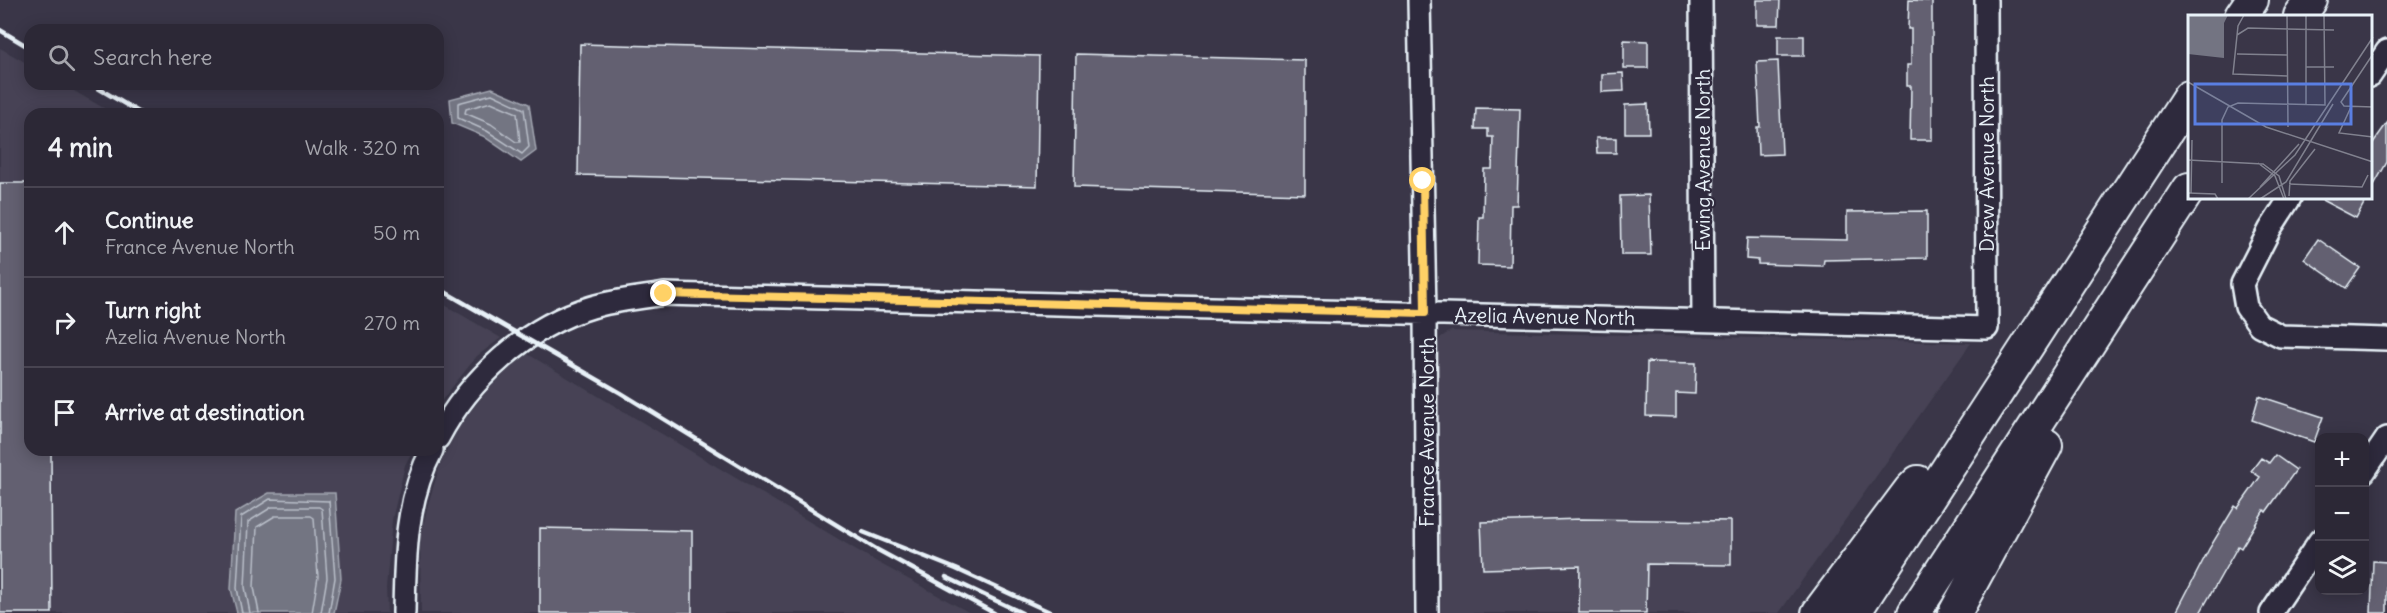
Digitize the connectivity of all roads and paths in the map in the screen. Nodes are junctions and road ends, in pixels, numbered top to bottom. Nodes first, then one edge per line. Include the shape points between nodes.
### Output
1 (1419, 0) edge
2 (1701, 0) edge
3 (1986, 0) edge
4 (2252, 0) edge
5 (2310, 0) edge
6 (2242, 15) edge
7 (2301, 15) edge
8 (2387, 51) edge
9 (2372, 73) edge
10 (2188, 99) edge
11 (2188, 191) edge
12 (2289, 200) edge
13 (2142, 263) junction
14 (1425, 313) junction
15 (1703, 320) junction
16 (1987, 328) joint
17 (2387, 339) edge
18 (444, 426) edge
19 (2387, 438) edge
20 (1966, 440) junction
21 (430, 456) edge
22 (2369, 465) edge
23 (2318, 541) edge
24 (404, 613) edge
25 (1427, 613) edge
26 (1818, 613) edge
27 (1854, 613) edge
28 (1914, 613) edge
29 (1955, 613) edge
30 (2271, 613) edge

1 - 14 street, France Avenue North
2 - 15 street, Ewing Avenue North
3 - 16 street, Drew Avenue North
4 - 6 highway
5 - 7 highway
8 - 9 street
10 - 20 highway
11 - 13 highway
12 - 17 street via 2242,284 2246,307 2259,325 2281,336
13 - 28 highway
13 - 29 highway
14 - 15 street, Azelia Avenue North
14 - 18 street, Azelia Avenue North via 664,294 591,307 546,327 507,354 472,387
14 - 25 street, France Avenue North
15 - 16 street, Azelia Avenue North
19 - 22 street
20 - 26 highway via 1910,490
20 - 27 highway
21 - 24 street via 415,492 405,548
23 - 30 street

